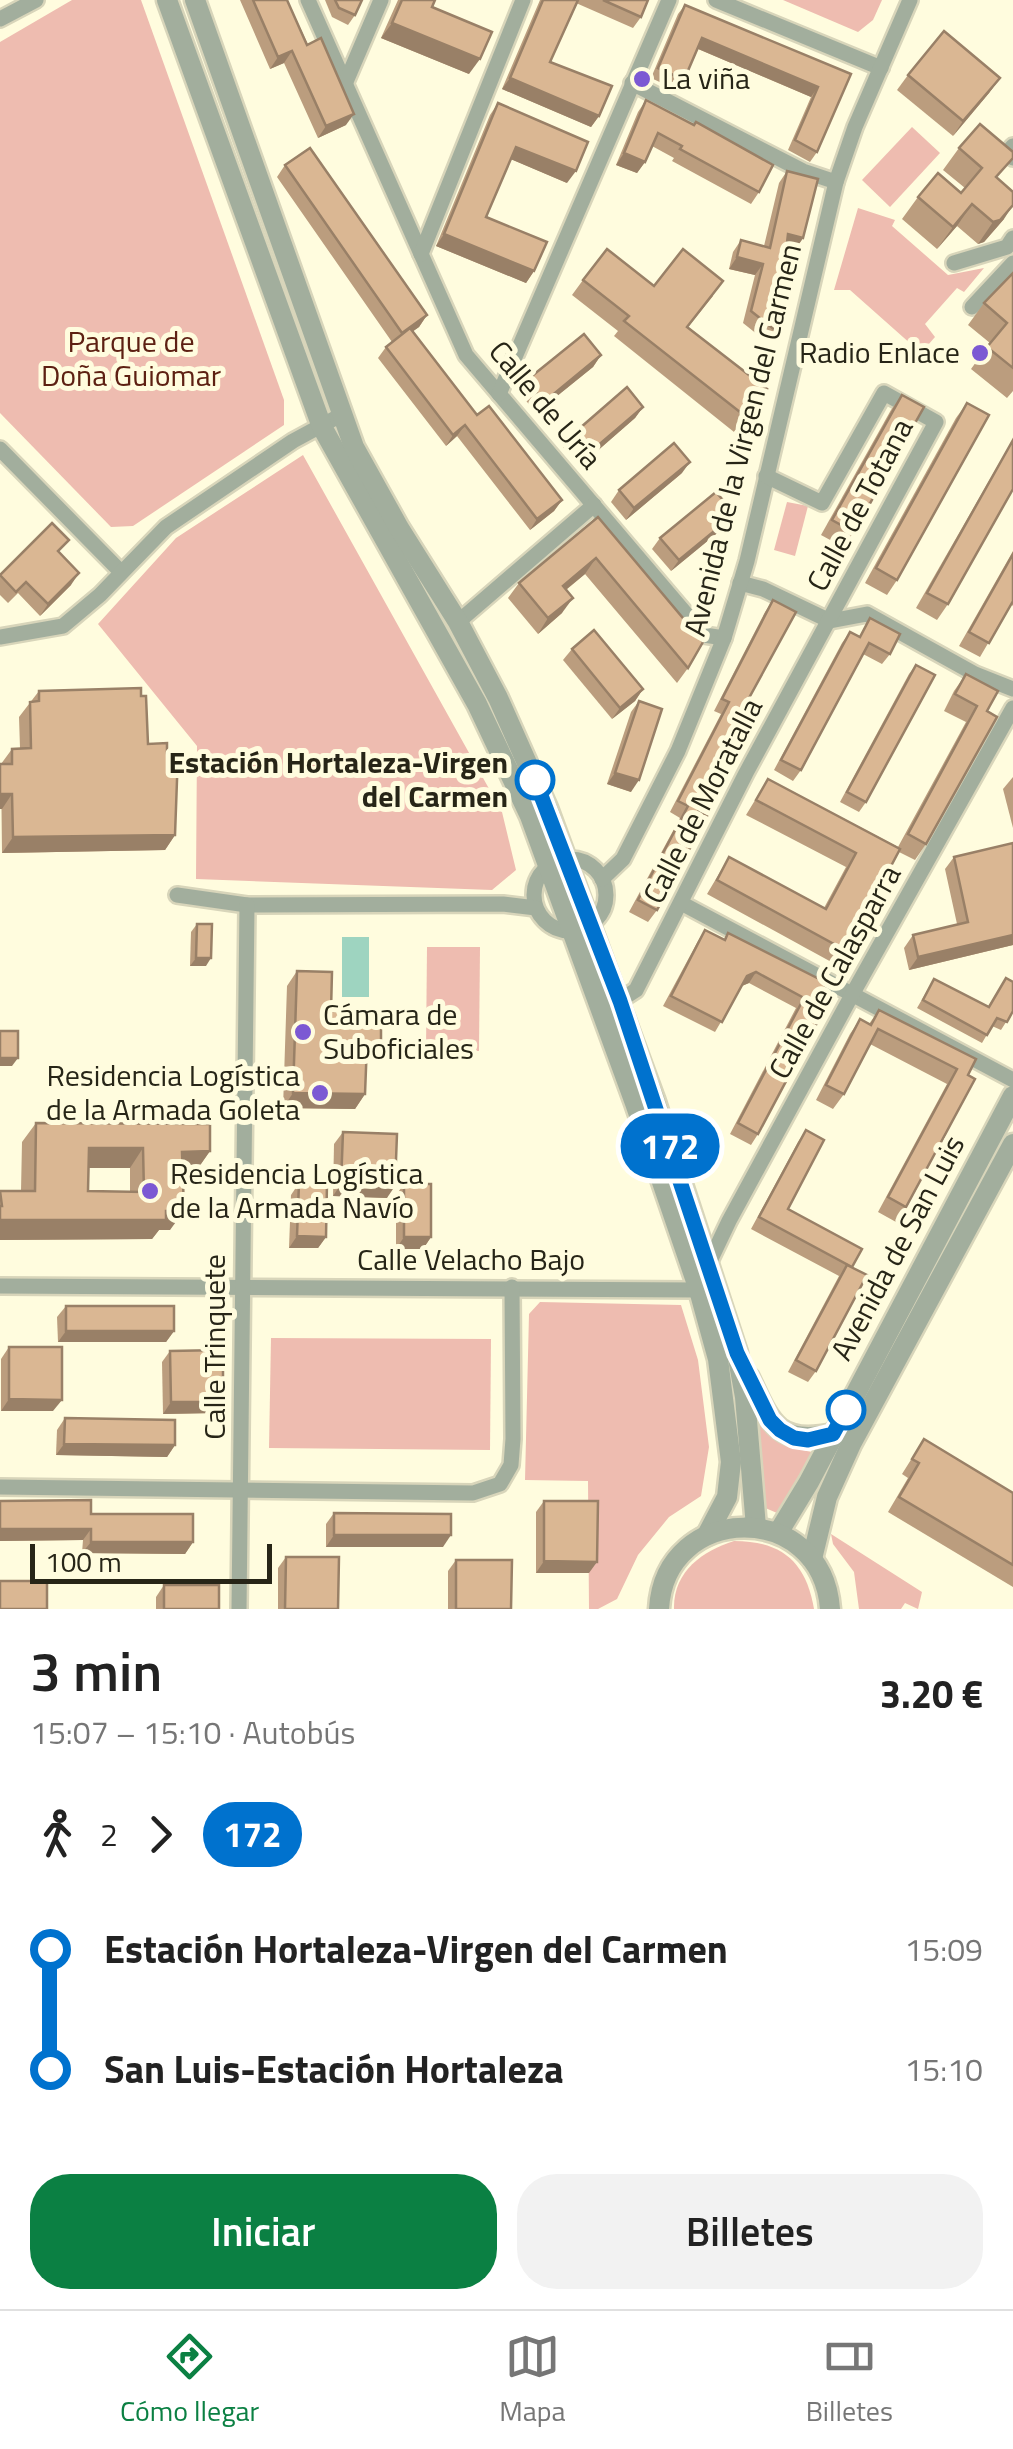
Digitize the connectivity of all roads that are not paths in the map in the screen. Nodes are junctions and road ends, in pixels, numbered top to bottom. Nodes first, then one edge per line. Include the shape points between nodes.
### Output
1 (36, 0) edge
2 (166, 0) edge
3 (195, 0) edge
4 (308, 0) edge
5 (381, 0) edge
6 (523, 0) edge
7 (668, 0) edge
8 (716, 0) edge
9 (910, 0) edge
10 (0, 20) edge
11 (881, 68) junction
12 (632, 83) junction
13 (345, 84) junction
14 (1013, 146) edge
15 (1013, 158) edge
16 (836, 182) junction
17 (1012, 250) edge
18 (421, 254) junction
19 (954, 263) dead end
20 (972, 307) dead end
21 (499, 394) junction
22 (341, 415) junction
23 (322, 428) junction
24 (0, 449) edge
25 (766, 476) junction
26 (594, 505) junction
27 (121, 572) junction
28 (740, 584) junction
29 (830, 621) junction
30 (458, 622) junction
31 (0, 636) edge
32 (724, 638) junction
33 (1013, 689) edge
34 (1013, 708) edge
35 (558, 863) junction
36 (602, 879) junction
37 (177, 895) dead end
38 (681, 903) junction
39 (247, 905) junction
40 (536, 908) junction
41 (582, 928) junction
42 (853, 993) junction
43 (620, 1001) junction
44 (1013, 1080) edge
45 (1013, 1096) edge
46 (1013, 1144) edge
47 (709, 1264) junction
48 (0, 1286) edge
49 (242, 1286) junction
50 (512, 1287) junction
51 (698, 1290) junction
52 (737, 1353) junction
53 (833, 1434) junction
54 (0, 1487) edge
55 (241, 1491) junction
56 (756, 1527) junction
57 (778, 1533) junction
58 (708, 1535) junction
59 (812, 1559) junction
60 (655, 1605) edge
61 (239, 1609) edge
62 (830, 1609) edge

1 - 10 street
2 - 23 street
3 - 22 street
4 - 13 street, Calle de Uría
5 - 13 street
6 - 18 street
7 - 12 street
8 - 11 street
9 - 11 street, Avenida de la Virgen del Carmen
11 - 16 street, Avenida de la Virgen del Carmen
12 - 16 street
12 - 21 street
13 - 18 street, Calle de Uría
14 - 15 street
16 - 25 street, Avenida de la Virgen del Carmen
17 - 19 street
17 - 20 street
18 - 21 street, Calle de Uría via 466,355
21 - 26 street, Calle de Uría
22 - 23 street
22 - 30 street via 399,528
23 - 27 street via 166,527
23 - 35 street via 478,704
24 - 27 street
25 - 28 street, Avenida de la Virgen del Carmen
25 - 29 street, Calle de Totana via 822,503 884,392 936,422
26 - 30 street
26 - 32 street, Calle de Uría via 704,634
27 - 31 street via 63,626
28 - 29 street, Calle de Totana
28 - 32 street, Avenida de la Virgen del Carmen
29 - 33 street, Calle de Totana via 867,614
29 - 38 street, Calle de Moratalla
30 - 35 street via 498,698
32 - 36 street, Avenida de la Virgen del Carmen via 662,782 623,859
34 - 42 street, Calle de Calasparra
35 - 36 street via 588,864
35 - 40 street via 535,885
35 - 41 street
36 - 41 street via 605,904
37 - 39 street
38 - 42 street
38 - 43 street, Calle de Moratalla via 636,990
39 - 40 street
39 - 49 street, Calle Trinquete
40 - 41 street via 550,926
41 - 43 street
41 - 51 street
42 - 44 street
42 - 47 street, Calle de Calasparra
43 - 47 street
45 - 53 street, Avenida de San Luis
46 - 59 street, Avenida de San Luis via 850,1444 826,1496
47 - 52 street
48 - 49 street, Calle Velacho Bajo
49 - 50 street, Calle Velacho Bajo
49 - 55 street, Calle Trinquete
50 - 51 street, Calle Velacho Bajo
50 - 55 street via 513,1438 511,1465 500,1484 473,1494
51 - 58 street via 718,1359 731,1462 727,1497
52 - 53 street via 780,1430 808,1440
52 - 56 street
53 - 57 street, Avenida de San Luis
54 - 55 street
55 - 61 street, Calle Trinquete
56 - 57 street
56 - 58 street
57 - 59 street
58 - 60 street via 672,1566
59 - 62 street

